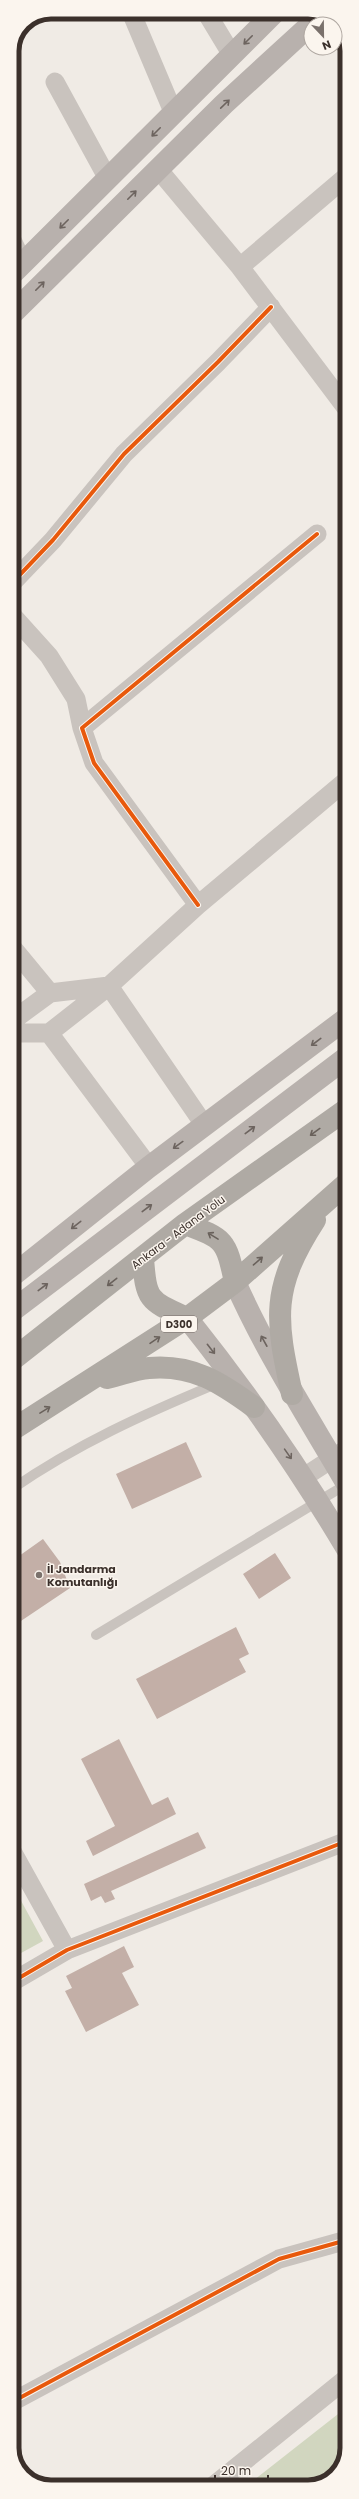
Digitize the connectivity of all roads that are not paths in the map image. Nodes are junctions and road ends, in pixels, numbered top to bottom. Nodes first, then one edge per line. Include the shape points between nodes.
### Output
1 (134, 19) edge
2 (214, 19) edge
3 (268, 19) edge
4 (303, 32) edge
5 (232, 55) junction
6 (55, 82) dead end
7 (174, 114) junction
8 (158, 169) junction
9 (108, 179) junction
10 (340, 182) edge
11 (19, 267) edge
12 (240, 267) junction
13 (19, 307) edge
14 (271, 307) junction
15 (340, 400) edge
16 (316, 534) dead end
17 (19, 575) edge
18 (19, 623) edge
19 (82, 728) junction
20 (340, 786) edge
21 (198, 905) junction
22 (19, 955) edge
23 (109, 986) junction
24 (50, 993) junction
25 (19, 1016) edge
26 (340, 1023) edge
27 (19, 1033) edge
28 (49, 1033) junction
29 (340, 1062) edge
30 (340, 1114) edge
31 (205, 1126) junction
32 (223, 1151) junction
33 (149, 1167) junction
34 (340, 1189) edge
35 (168, 1192) junction
36 (330, 1197) junction
37 (185, 1224) junction
38 (143, 1258) junction
39 (19, 1270) edge
40 (235, 1282) junction
41 (19, 1306) edge
42 (187, 1318) junction
43 (19, 1355) edge
44 (88, 1383) junction
45 (220, 1383) junction
46 (292, 1394) junction
47 (254, 1407) junction
48 (19, 1426) edge
49 (340, 1454) edge
50 (304, 1477) junction
51 (19, 1484) edge
52 (340, 1488) edge
53 (319, 1502) junction
54 (340, 1538) edge
55 (96, 1635) dead end
56 (340, 1844) edge
57 (19, 1870) edge
58 (68, 1950) junction
59 (19, 1978) edge
60 (340, 2242) edge
61 (340, 2384) edge
62 (19, 2398) edge
63 (221, 2480) edge

1 - 7 street
2 - 5 street
3 -> 5 main road
8 -> 4 main road
5 - 7 main road
6 - 9 street
7 -> 9 main road
8 - 12 street
13 -> 8 main road
9 -> 11 main road
10 - 12 street
12 - 14 street
14 - 15 street
14 - 17 street via 124,454 53,540
16 - 19 street
18 - 19 street via 49,656 76,699
19 - 21 street via 94,763
20 - 21 street
21 - 23 street
22 - 24 street
23 - 24 street
23 - 28 street
23 - 31 street
24 - 25 street
26 -> 31 main road
27 - 28 street
28 - 33 street
32 -> 29 main road
30 -> 37 highway, Ankara - Adana Yolu
31 - 32 main road
31 -> 33 main road
32 - 35 main road
33 - 35 main road
33 -> 39 main road
34 - 36 highway, D300
41 -> 35 main road
40 -> 36 highway, D300
36 - 46 highway via 292,1257 281,1298 280,1340
37 - 38 highway, Ankara - Adana Yolu
40 -> 37 highway via 228,1252 216,1236
38 - 42 highway via 145,1288 158,1305
38 -> 43 highway, Ankara - Adana Yolu
40 - 42 highway, D300
46 -> 40 main road via 249,1314
44 -> 42 highway, D300
42 -> 47 main road
44 - 45 highway via 149,1368 198,1372
48 -> 44 highway, D300
45 - 47 highway
45 - 51 lane via 143,1415 68,1453
46 - 49 main road
47 -> 50 main road
49 - 50 street
50 - 53 main road
52 - 53 lane
53 - 54 main road
53 - 55 lane
56 - 58 street
57 - 58 street
58 - 59 street
60 - 62 street via 279,2259
61 - 63 street

